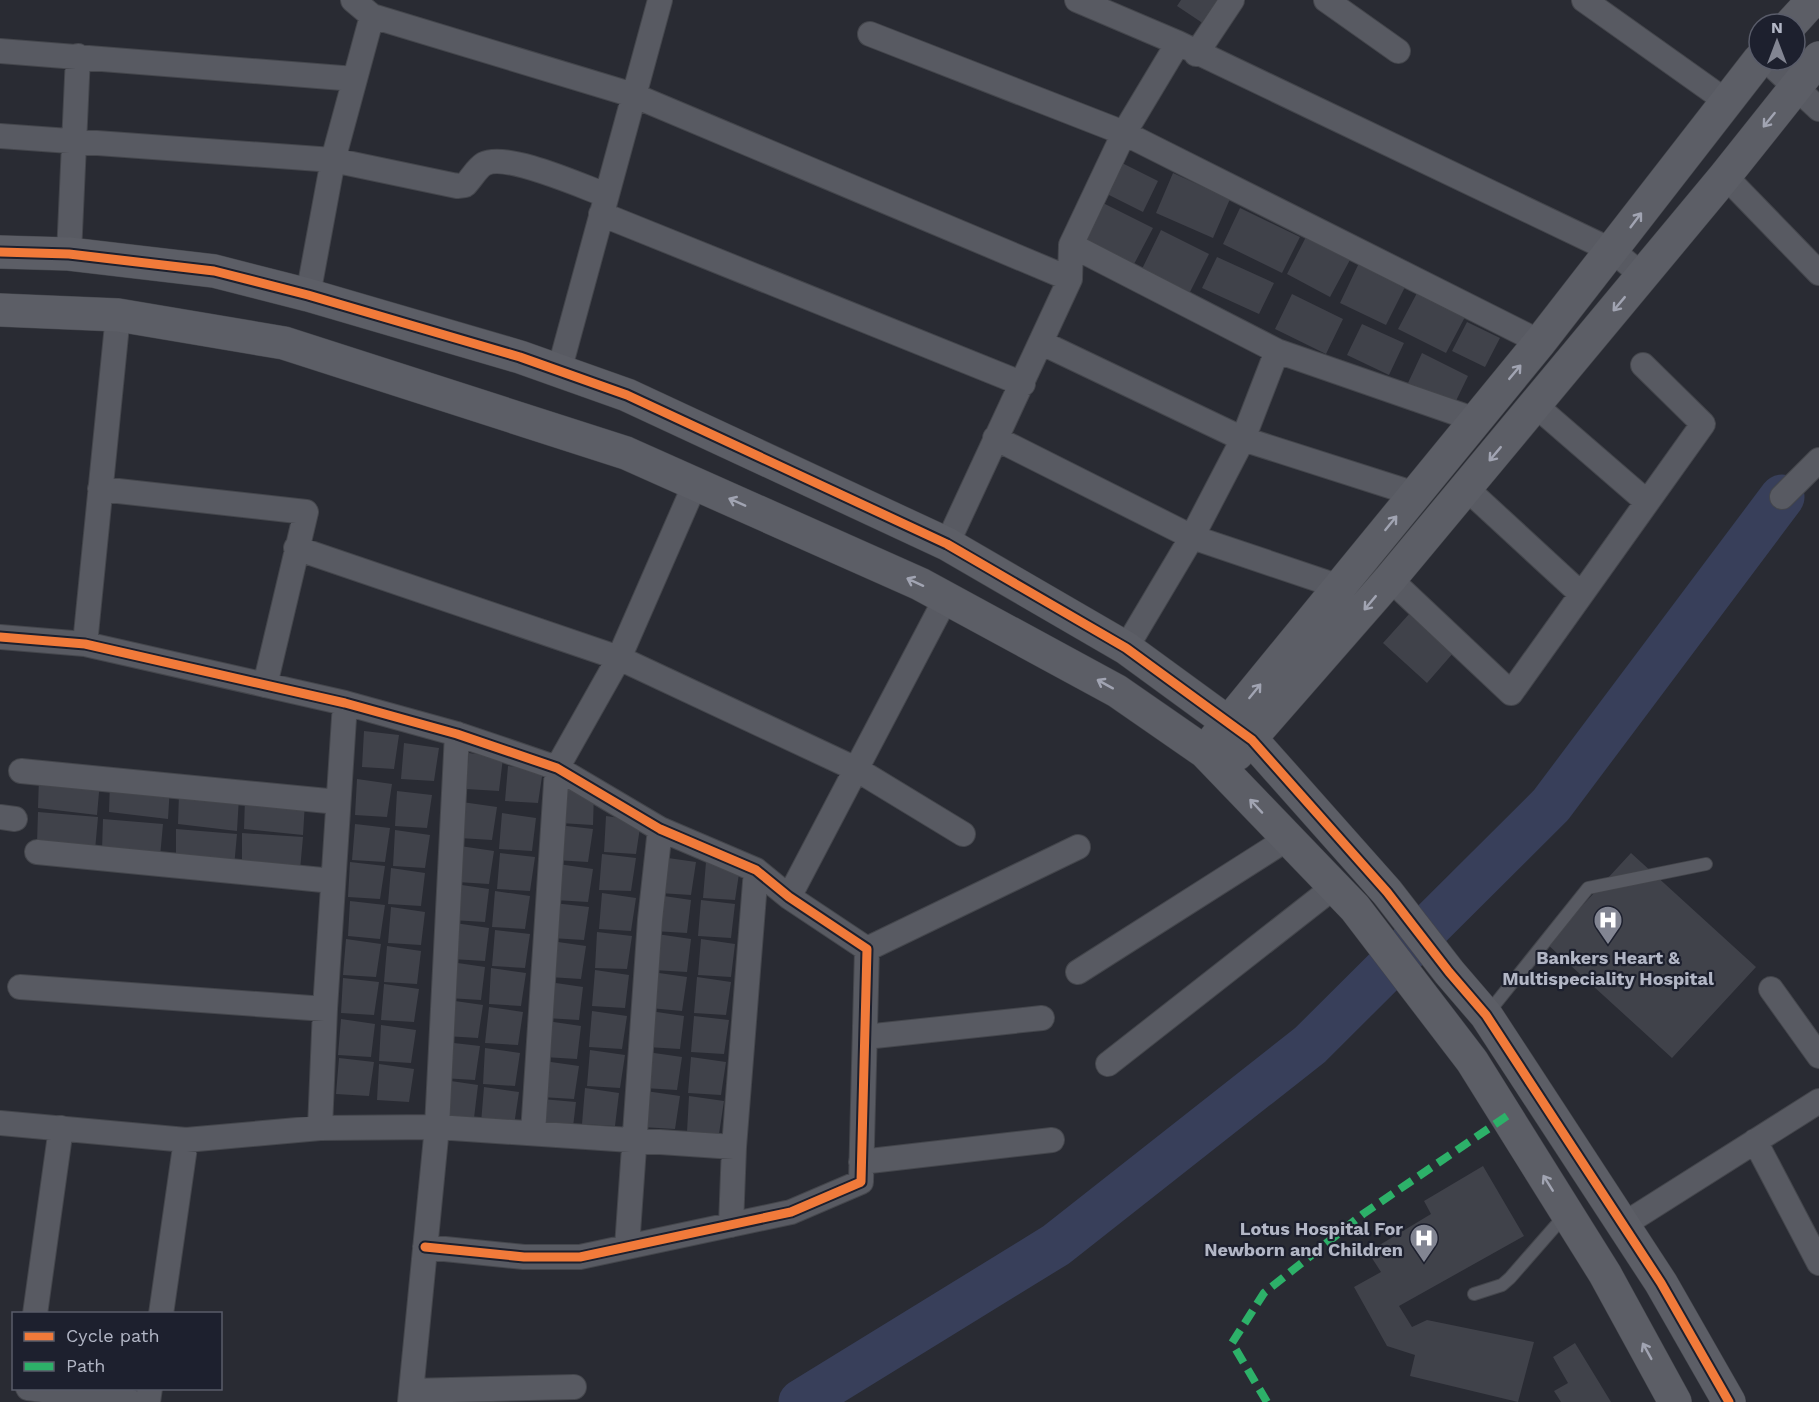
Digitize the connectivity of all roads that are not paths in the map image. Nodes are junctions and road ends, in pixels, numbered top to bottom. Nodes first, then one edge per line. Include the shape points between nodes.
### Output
1 (353, 0) edge
2 (660, 0) edge
3 (1077, 0) edge
4 (1232, 0) edge
5 (1326, 0) edge
6 (1584, 0) edge
7 (1813, 0) edge
8 (1802, 12) edge
9 (372, 16) junction
10 (870, 34) dead end
11 (1187, 48) junction
12 (0, 51) edge
13 (1398, 51) dead end
14 (78, 56) junction
15 (1819, 58) edge
16 (1749, 72) edge
17 (1779, 72) edge
18 (355, 79) junction
19 (633, 95) junction
20 (1807, 98) edge
21 (1726, 101) junction
22 (1124, 133) junction
23 (0, 136) edge
24 (72, 141) junction
25 (333, 160) junction
26 (1725, 176) junction
27 (603, 204) junction
28 (1071, 245) junction
29 (1613, 251) junction
30 (0, 252) edge
31 (69, 254) junction
32 (1819, 273) edge
33 (1642, 276) junction
34 (1070, 279) junction
35 (308, 295) junction
36 (0, 310) edge
37 (118, 315) junction
38 (1540, 342) junction
39 (1041, 343) junction
40 (1277, 351) junction
41 (1643, 365) dead end
42 (559, 371) junction
43 (1023, 384) junction
44 (1535, 405) junction
45 (1476, 420) junction
46 (995, 438) junction
47 (1243, 439) junction
48 (1819, 460) edge
49 (695, 484) junction
50 (1466, 488) junction
51 (100, 489) junction
52 (1415, 494) junction
53 (1782, 497) dead end
54 (1647, 502) junction
55 (1192, 537) junction
56 (947, 544) junction
57 (296, 548) junction
58 (1390, 579) junction
59 (1340, 587) junction
60 (1581, 594) junction
61 (946, 598) junction
62 (0, 637) edge
63 (85, 644) junction
64 (1126, 648) junction
65 (619, 658) junction
66 (265, 685) junction
67 (345, 703) junction
68 (1240, 731) junction
69 (457, 734) junction
70 (1213, 761) junction
71 (557, 768) junction
72 (856, 769) junction
73 (21, 771) dead end
74 (339, 802) junction
75 (660, 829) junction
76 (963, 834) dead end
77 (1287, 839) junction
78 (1078, 847) dead end
79 (37, 852) dead end
80 (1706, 864) dead end
81 (756, 870) junction
82 (333, 881) junction
83 (789, 897) junction
84 (1345, 897) junction
85 (867, 949) junction
86 (1078, 972) dead end
87 (20, 987) dead end
88 (1772, 989) dead end
89 (325, 1009) junction
90 (1486, 1015) junction
91 (1042, 1018) dead end
92 (865, 1037) junction
93 (1819, 1056) edge
94 (1108, 1064) dead end
95 (1819, 1101) edge
96 (0, 1123) edge
97 (437, 1127) junction
98 (62, 1128) junction
99 (320, 1128) junction
100 (533, 1133) junction
101 (186, 1140) junction
102 (635, 1140) junction
103 (1052, 1140) dead end
104 (1755, 1141) junction
105 (734, 1147) junction
106 (861, 1162) junction
107 (1567, 1212) junction
108 (731, 1225) junction
109 (1623, 1225) junction
110 (1812, 1232) edge
111 (627, 1247) junction
112 (425, 1248) junction
113 (1819, 1263) edge
114 (1474, 1294) dead end
115 (35, 1312) edge
116 (161, 1312) edge
117 (574, 1387) dead end
118 (34, 1390) edge
119 (410, 1396) edge
120 (131, 1402) edge
121 (1675, 1402) edge
122 (1729, 1402) edge

1 - 9 street
2 - 19 street
3 - 11 street
4 - 11 street
5 - 13 street
6 - 21 street
7 - 8 street
9 - 18 street
9 - 19 street
10 - 22 street
11 - 22 street
11 - 29 street
12 - 14 street
14 - 18 street
14 - 24 street
15 - 20 street
16 - 21 street
17 - 20 street
18 - 25 street
19 - 27 street
19 - 34 street
20 -> 26 street
29 -> 21 street
22 - 28 street
22 - 38 street
23 - 24 street
24 - 25 street
24 - 31 street
25 - 27 street via 457,186 465,185 483,164 512,162
25 - 35 street
26 - 32 street
26 - 33 street
27 - 42 street
27 - 43 street
28 - 34 street
28 - 40 street
29 - 33 street
29 - 38 street
30 - 31 street
31 - 35 street via 214,272
33 -> 44 street
34 - 39 street
35 - 42 street
36 - 37 street
37 - 49 street via 303,348 626,453
37 - 51 street
45 -> 38 street
39 - 43 street
39 - 47 street
40 - 45 street
40 - 47 street
41 - 54 street via 1703,424
42 - 56 street via 627,395
43 - 46 street
44 -> 50 street
44 - 54 street
45 - 52 street
46 - 55 street
46 - 56 street
47 - 52 street
47 - 55 street
48 - 53 street
61 -> 49 street
49 - 65 street
50 - 58 street
50 - 60 street
51 - 57 street via 306,512
51 - 63 street
59 -> 52 street
54 - 60 street
55 - 59 street
55 - 64 street
56 - 64 street
57 - 65 street
57 - 66 street
58 - 60 street via 1511,693
58 -> 68 street
68 -> 59 street
70 -> 61 street via 1117,691
61 - 72 street
62 - 63 street
63 - 66 street
64 - 68 street
65 - 71 street
65 - 72 street
66 - 67 street
67 - 69 street
67 - 74 street
68 - 70 street
68 - 90 street via 1387,892
69 - 71 street
69 - 97 street
77 -> 70 street
71 - 75 street
71 - 100 street
72 - 76 street
72 - 83 street
73 - 74 street
74 - 82 street
75 - 81 street
75 - 102 street
77 - 84 street
77 - 86 street
78 - 85 street
79 - 82 street
80 - 90 lane via 1588,888
81 - 83 street
81 - 105 street
82 - 89 street
83 - 85 street
84 - 94 street
107 -> 84 street via 1472,1060
85 - 92 street
87 - 89 street
88 - 93 street
89 - 99 street
90 - 109 street
91 - 92 street
92 - 106 street
95 - 104 street
96 - 98 street
97 - 99 street
97 - 100 street
97 - 112 street
98 - 101 street
98 - 115 street
99 - 101 street
100 - 102 street
101 - 116 street
102 - 105 street
102 - 111 street
103 - 106 street
104 - 109 street
104 - 110 street
105 - 108 street
106 - 108 street via 861,1182 791,1212
107 - 114 lane via 1510,1278 1502,1285
121 -> 107 street
108 - 111 street
109 - 122 street
110 - 113 street
111 - 112 street via 580,1257 524,1257
112 - 119 street
117 - 119 street
118 - 120 street

